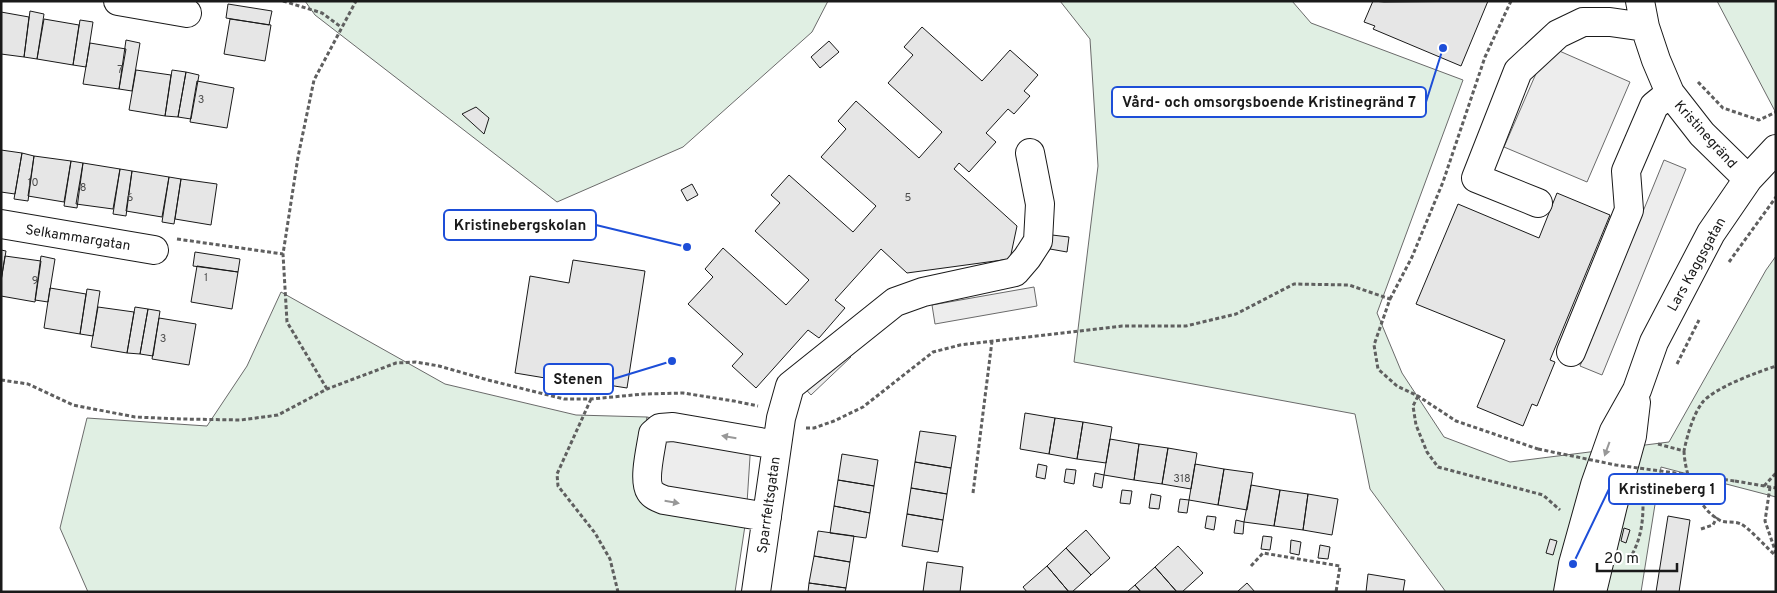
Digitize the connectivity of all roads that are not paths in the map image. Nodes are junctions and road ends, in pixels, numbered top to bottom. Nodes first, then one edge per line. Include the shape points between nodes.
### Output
1 (118, 1) edge
2 (1640, 1) edge
3 (187, 13) dead end
4 (1645, 28) junction
5 (1670, 93) junction
6 (1776, 149) edge
7 (1030, 153) dead end
8 (1748, 179) junction
9 (1538, 203) dead end
10 (1, 224) edge
11 (154, 250) road end
12 (1572, 352) dead end
13 (1637, 390) junction
14 (777, 446) junction
15 (767, 517) junction
16 (756, 592) edge
17 (1568, 592) edge
18 (1592, 592) edge

1 - 3 street
2 - 4 street, Kristinegränd
4 - 5 street, Kristinegränd
4 - 9 street via 1610,22 1583,22 1558,34 1518,72 1476,178
5 - 8 street, Kristinegränd via 1702,134
5 - 12 street via 1654,106 1626,171 1629,210
6 - 8 street, Lars Kaggsgatan
7 - 14 street, Sparrfeltsgatan via 1040,204 1038,241 1015,272 923,292 895,302 790,386 780,418
8 - 13 street, Lars Kaggsgatan via 1710,233 1654,342
10 - 11 street, Selkammargatan
13 -> 17 street, Lars Kaggsgatan via 1614,432 1595,485
13 - 18 street, Lars Kaggsgatan via 1632,436
14 - 15 street, Sparrfeltsgatan
14 -> 15 street via 673,427 660,428 653,434 648,474 649,490 654,496
15 - 16 street, Sparrfeltsgatan

